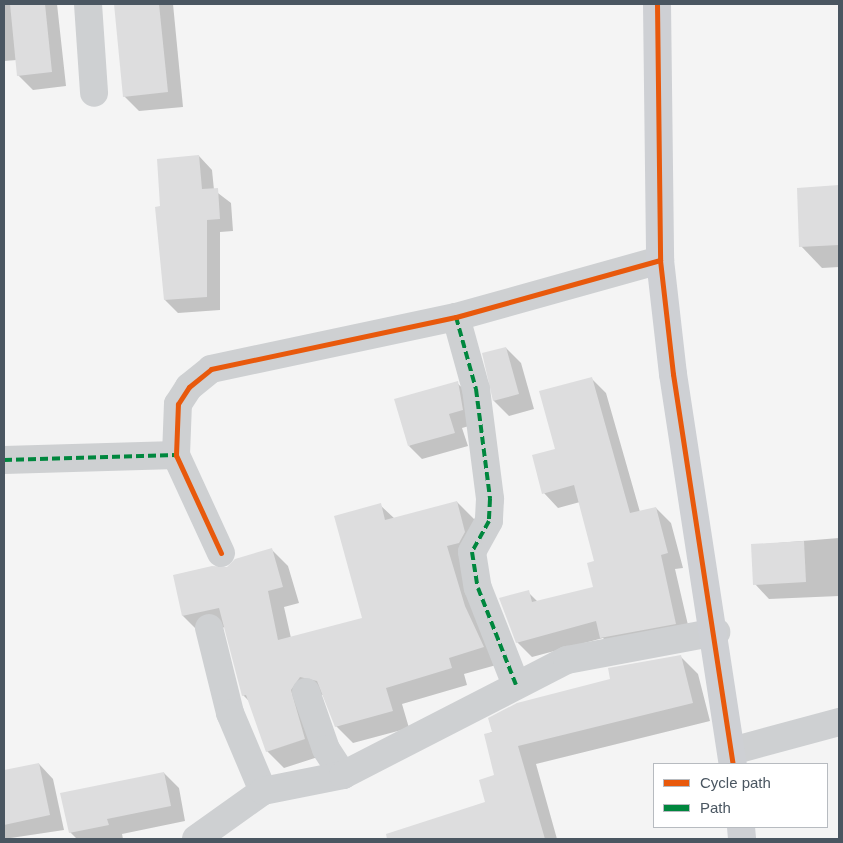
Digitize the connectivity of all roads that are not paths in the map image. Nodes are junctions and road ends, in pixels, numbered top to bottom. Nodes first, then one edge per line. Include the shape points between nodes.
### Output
1 (88, 4) edge
2 (658, 13) edge
3 (94, 93) dead end
4 (660, 260) junction
5 (456, 317) junction
6 (176, 455) junction
7 (4, 460) edge
8 (221, 553) dead end
9 (209, 628) dead end
10 (716, 632) junction
11 (516, 684) junction
12 (306, 692) dead end
13 (839, 722) edge
14 (733, 757) edge
15 (343, 775) junction
16 (263, 791) junction
17 (196, 839) edge

1 - 3 street
2 - 4 street via 656,102
4 - 5 street
4 - 10 street via 673,374
5 - 6 street via 211,369 189,387 178,404
5 - 11 street via 476,389 490,499 489,521 472,552 478,588
6 - 7 street
6 - 8 street
9 - 16 street via 230,713
10 - 11 street via 567,660
10 - 14 street
11 - 15 street
12 - 15 street via 326,749
13 - 14 street
15 - 16 street
16 - 17 street

